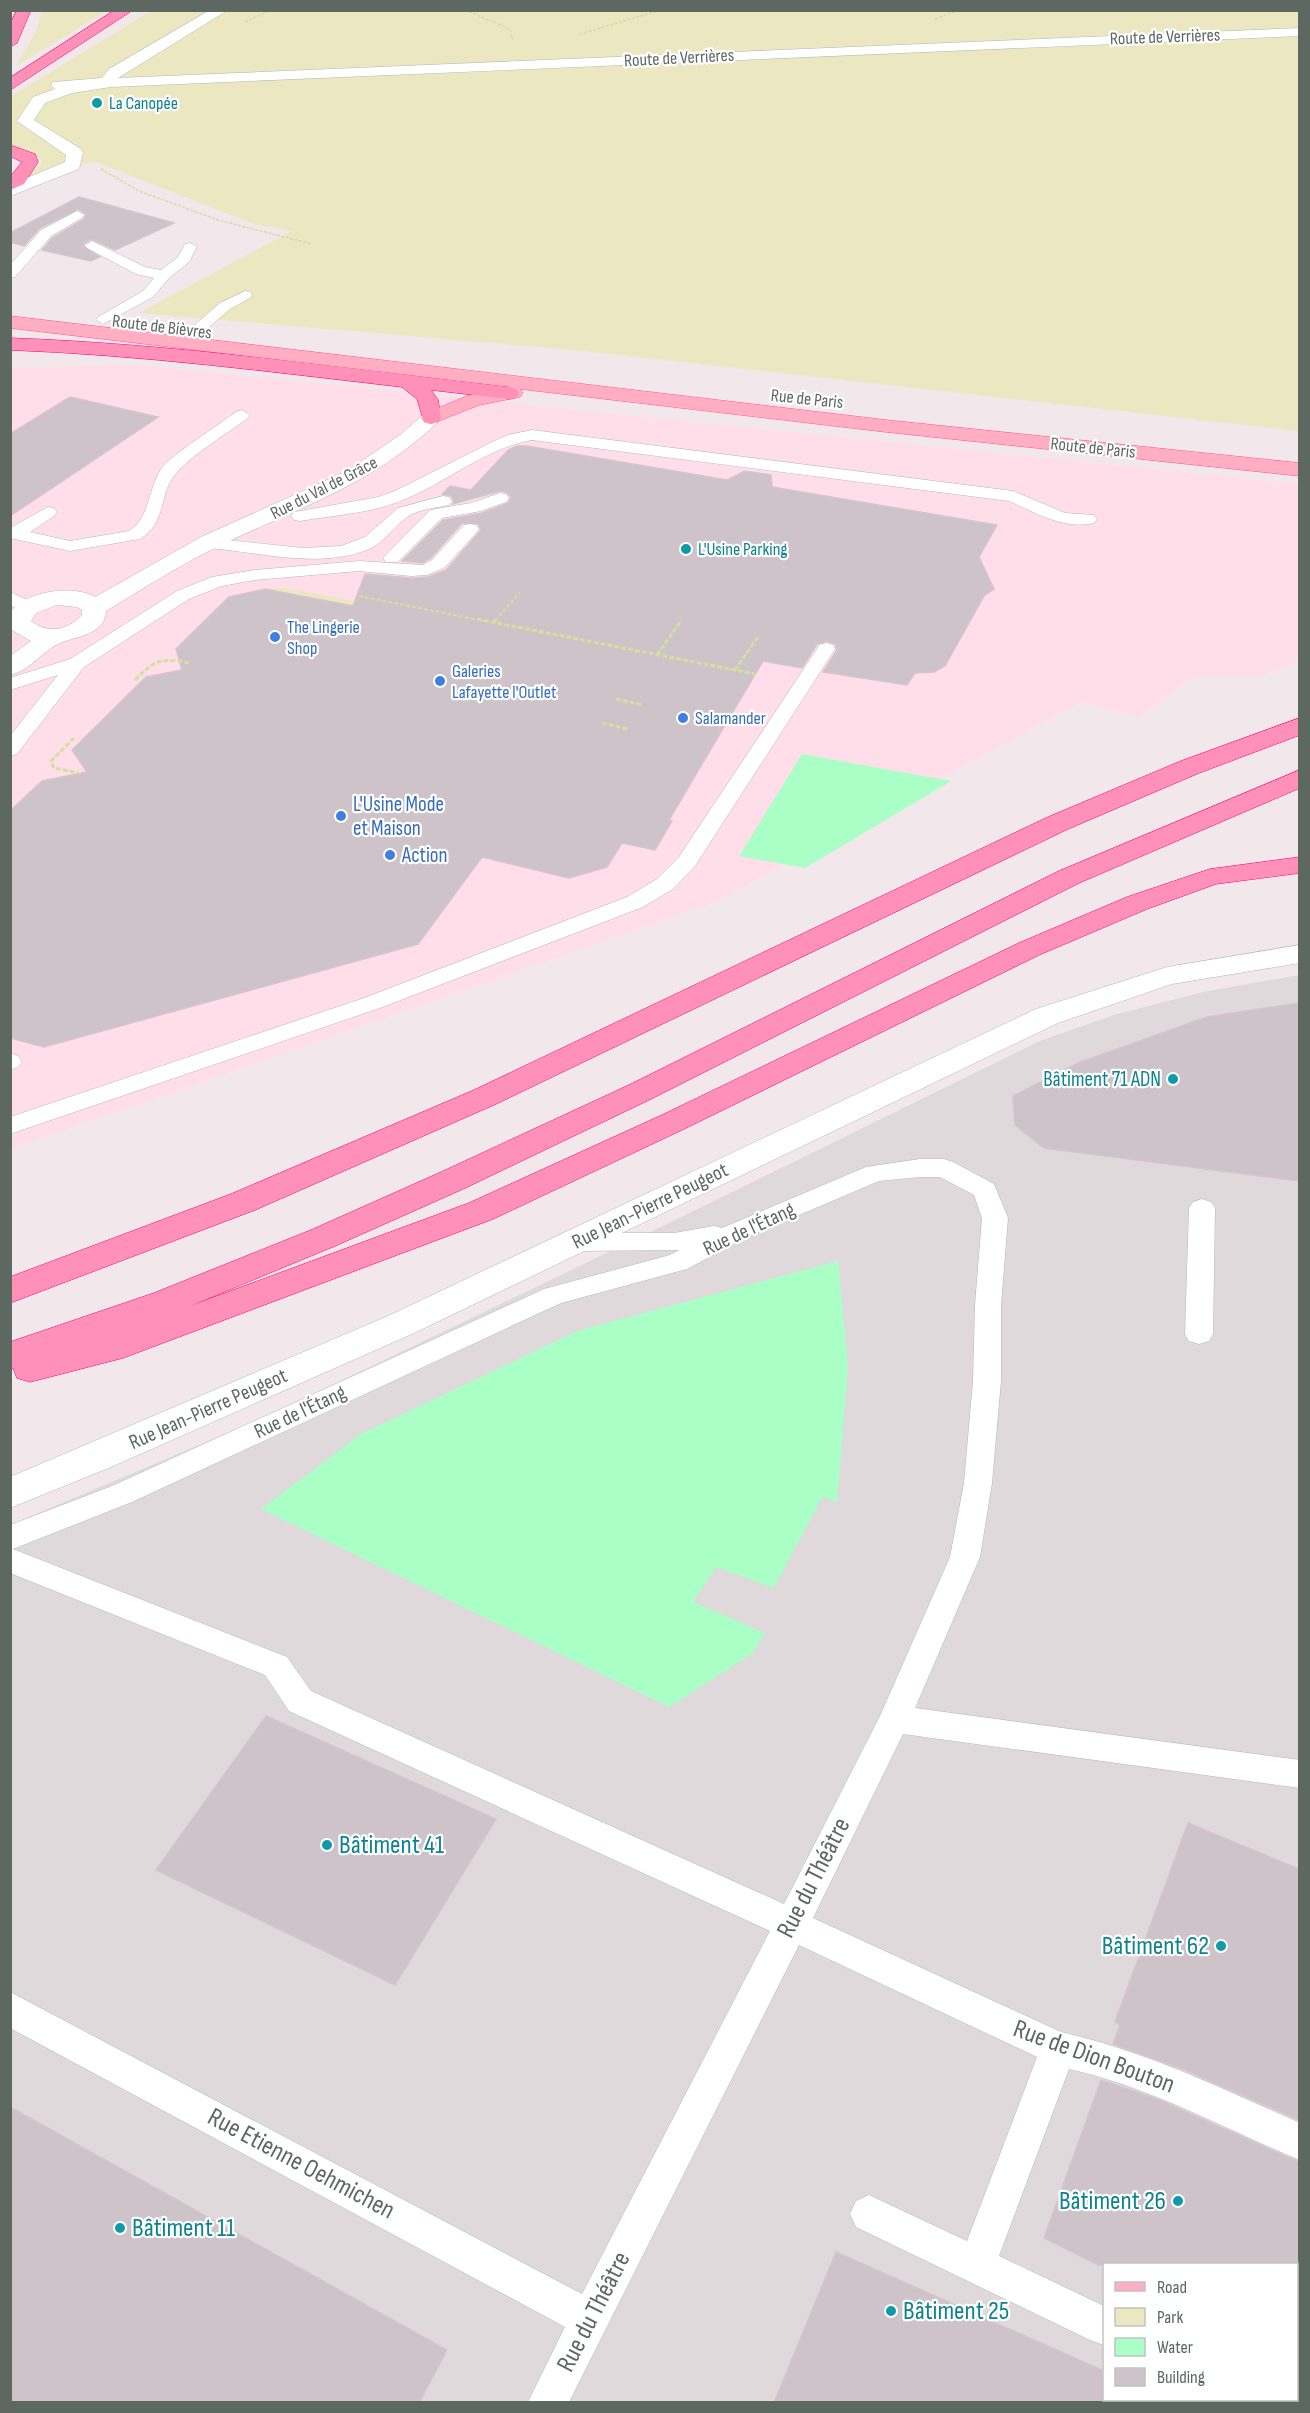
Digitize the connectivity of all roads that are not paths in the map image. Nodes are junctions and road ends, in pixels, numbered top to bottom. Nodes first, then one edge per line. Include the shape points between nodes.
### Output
1 (24, 10) edge
2 (126, 10) edge
3 (221, 10) edge
4 (1299, 32) edge
5 (10, 43) edge
6 (106, 84) junction
7 (10, 85) edge
8 (59, 85) dead end
9 (10, 150) edge
10 (10, 185) edge
11 (10, 191) edge
12 (77, 215) dead end
13 (92, 245) dead end
14 (190, 247) dead end
15 (10, 274) edge
16 (164, 274) junction
17 (245, 295) dead end
18 (10, 309) edge
19 (103, 320) junction
20 (10, 322) edge
21 (196, 331) junction
22 (10, 344) edge
23 (314, 346) joint
24 (407, 381) junction
25 (509, 393) junction
26 (242, 415) dead end
27 (431, 418) junction
28 (885, 426) junction
29 (1299, 454) edge
30 (1299, 470) edge
31 (443, 501) dead end
32 (296, 511) junction
33 (48, 512) dead end
34 (1088, 519) dead end
35 (491, 522) dead end
36 (470, 529) dead end
37 (13, 534) edge
38 (208, 543) junction
39 (290, 556) junction
40 (392, 558) dead end
41 (67, 598) junction
42 (17, 616) edge
43 (91, 617) junction
44 (118, 635) junction
45 (52, 637) junction
46 (826, 650) dead end
47 (77, 663) junction
48 (10, 668) edge
49 (10, 684) edge
50 (1299, 726) edge
51 (10, 750) edge
52 (1299, 778) edge
53 (1299, 865) edge
54 (1299, 884) edge
55 (1137, 903) junction
56 (1299, 954) edge
57 (10, 1126) edge
58 (243, 1202) junction
59 (1202, 1208) dead end
60 (738, 1232) junction
61 (574, 1242) junction
62 (10, 1273) edge
63 (10, 1291) edge
64 (1199, 1334) dead end
65 (10, 1356) edge
66 (10, 1374) edge
67 (10, 1493) edge
68 (10, 1538) edge
69 (10, 1560) edge
70 (894, 1719) junction
71 (1299, 1774) edge
72 (790, 1924) junction
73 (10, 2009) edge
74 (1058, 2049) junction
75 (1299, 2142) edge
76 (869, 2214) dead end
77 (978, 2265) junction
78 (590, 2319) junction
79 (1103, 2326) edge
80 (548, 2403) edge

1 - 5 highway
2 - 7 highway
3 - 6 street via 114,72
4 - 6 street, Route de Verrières
6 - 8 street, Route de Verrières
6 - 11 street via 69,89 39,100 24,121 75,153 73,165
9 - 10 highway via 30,162
12 - 15 lane via 46,233
13 - 16 lane via 141,271
14 - 16 lane via 183,259
16 - 19 lane via 148,294
17 - 21 lane
18 - 19 main road, Route de Bièvres
19 - 21 main road, Route de Bièvres
20 - 28 main road, Rue de Paris
21 - 23 main road, Route de Bièvres
22 - 24 highway via 159,353
23 - 29 main road, Rue de Paris
24 - 25 highway
24 - 27 highway via 426,394
25 - 27 main road via 474,400
25 - 28 main road via 770,421
26 - 37 lane via 169,470 144,530 70,546
27 - 32 street, Rue du Val de Grâce via 411,439 366,471
28 - 30 main road, Route de Paris
31 - 39 lane via 404,512 377,537 356,548
32 - 34 lane via 381,502 500,444 532,435 1013,496 1062,518
32 - 38 street, Rue du Val de Grâce
32 - 39 lane
33 - 37 lane
35 - 40 lane via 500,498 436,514
36 - 44 lane via 438,564 427,570 359,566 218,580 183,595
38 - 39 lane via 233,543
38 - 41 street, Rue du Val de Grâce via 170,551
38 - 43 street, Rue du Val de Grâce
41 - 42 street, Rue du Val de Grâce via 46,600
41 - 43 street via 79,600
42 - 45 street via 27,633
43 - 44 lane
43 - 45 street, Rue du Val de Grâce via 69,634
44 - 47 lane
45 - 48 street
46 - 57 lane via 687,861 665,884 634,902 372,1003
47 - 49 lane
47 - 51 lane
50 - 58 highway via 1058,822 485,1097
52 - 65 highway via 1069,877 640,1092 451,1181 166,1302
53 - 55 highway via 1210,877
54 - 55 highway
55 - 66 highway via 1029,949 481,1211 111,1349
56 - 61 street, Rue Jean-Pierre Peugeot via 1167,976 1047,1016
58 - 62 highway
58 - 63 highway
59 - 64 lane
60 - 61 lane via 674,1242
60 - 68 lane, Rue de l'Étang via 678,1262 553,1296 122,1494
60 - 70 lane, Rue de l'Étang via 875,1173 920,1168 944,1168 985,1190 995,1218 980,1460 964,1557
61 - 67 street, Rue Jean-Pierre Peugeot via 400,1325
69 - 72 lane, Rue de Dion Bouton via 276,1666 300,1701
70 - 71 lane
70 - 72 lane, Rue du Théâtre
72 - 74 lane, Rue de Dion Bouton
72 - 78 lane, Rue du Théâtre
73 - 78 lane, Rue Etienne Oehmichen
74 - 75 lane, Rue de Dion Bouton via 1104,2059 1156,2077
74 - 77 lane
76 - 77 lane
77 - 79 lane
78 - 80 lane, Rue du Théâtre

